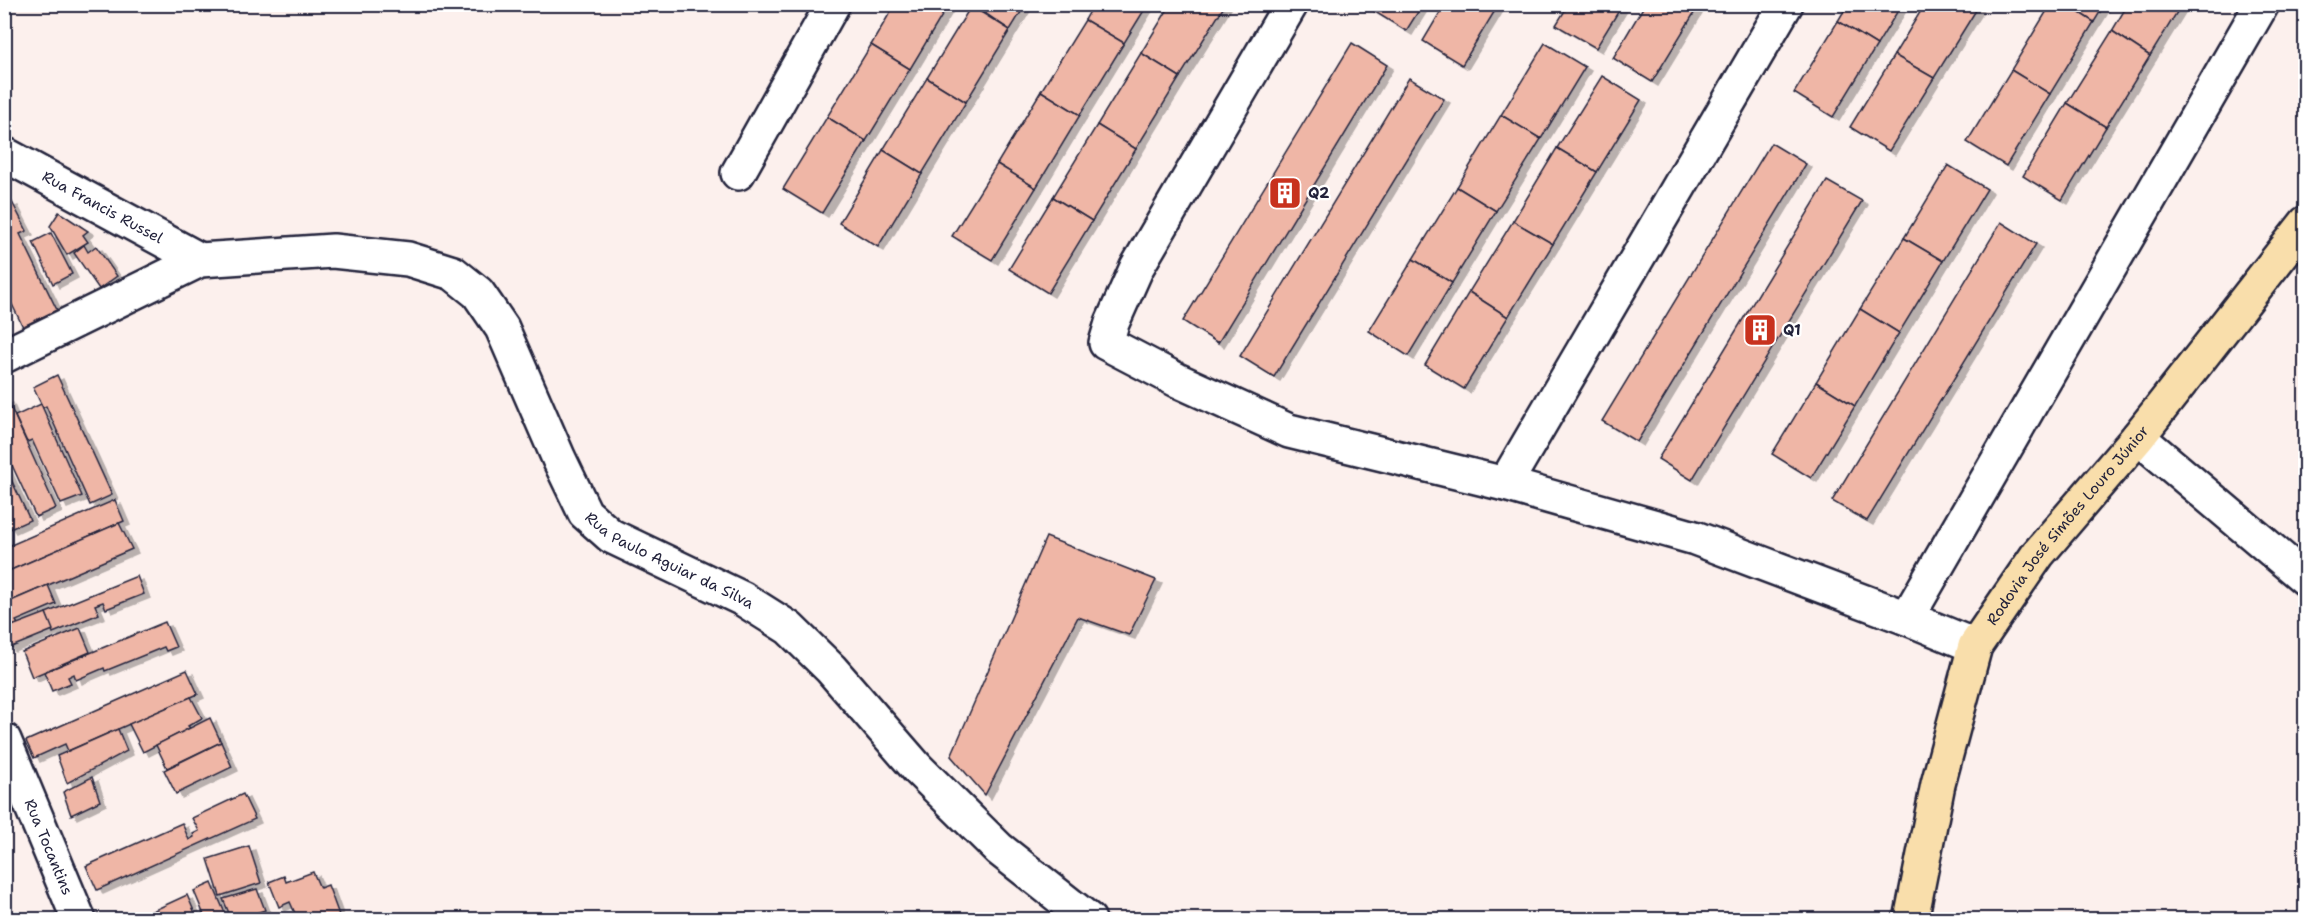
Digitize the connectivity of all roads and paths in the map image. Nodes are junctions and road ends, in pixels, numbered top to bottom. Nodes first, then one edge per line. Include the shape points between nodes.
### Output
1 (833, 4) edge
2 (1291, 4) edge
3 (1786, 4) edge
4 (2262, 4) edge
5 (4, 154) edge
6 (738, 173) dead end
7 (2306, 223) edge
8 (200, 260) junction
9 (4, 356) edge
10 (2138, 437) junction
11 (1505, 484) junction
12 (2306, 579) edge
13 (1907, 618) junction
14 (1975, 646) junction
15 (4, 740) edge
16 (1919, 871) junction
17 (79, 920) edge
18 (1089, 920) edge
19 (1900, 920) edge
20 (1911, 920) edge

1 - 6 street
2 - 11 street via 1137,267 1106,343 1289,431
3 - 11 street
4 - 13 street
5 - 8 street, Rua Francis Russel
7 - 10 main road, Rodovia José Simões Louro Júnior
8 - 9 street
8 - 18 street, Rua Paulo Aguiar da Silva via 333,251 408,260 453,273 478,293 502,328 585,513 611,536 743,599 789,628 831,669 917,768 999,849
10 - 12 street
10 - 14 main road, Rodovia José Simões Louro Júnior via 2038,554
11 - 13 street via 1695,538
13 - 14 street
14 - 16 main road, Rodovia José Simões Louro Júnior
15 - 17 street, Rua Tocantins
16 - 19 main road, Rodovia José Simões Louro Júnior
16 - 20 main road, Rodovia José Simões Louro Júnior

